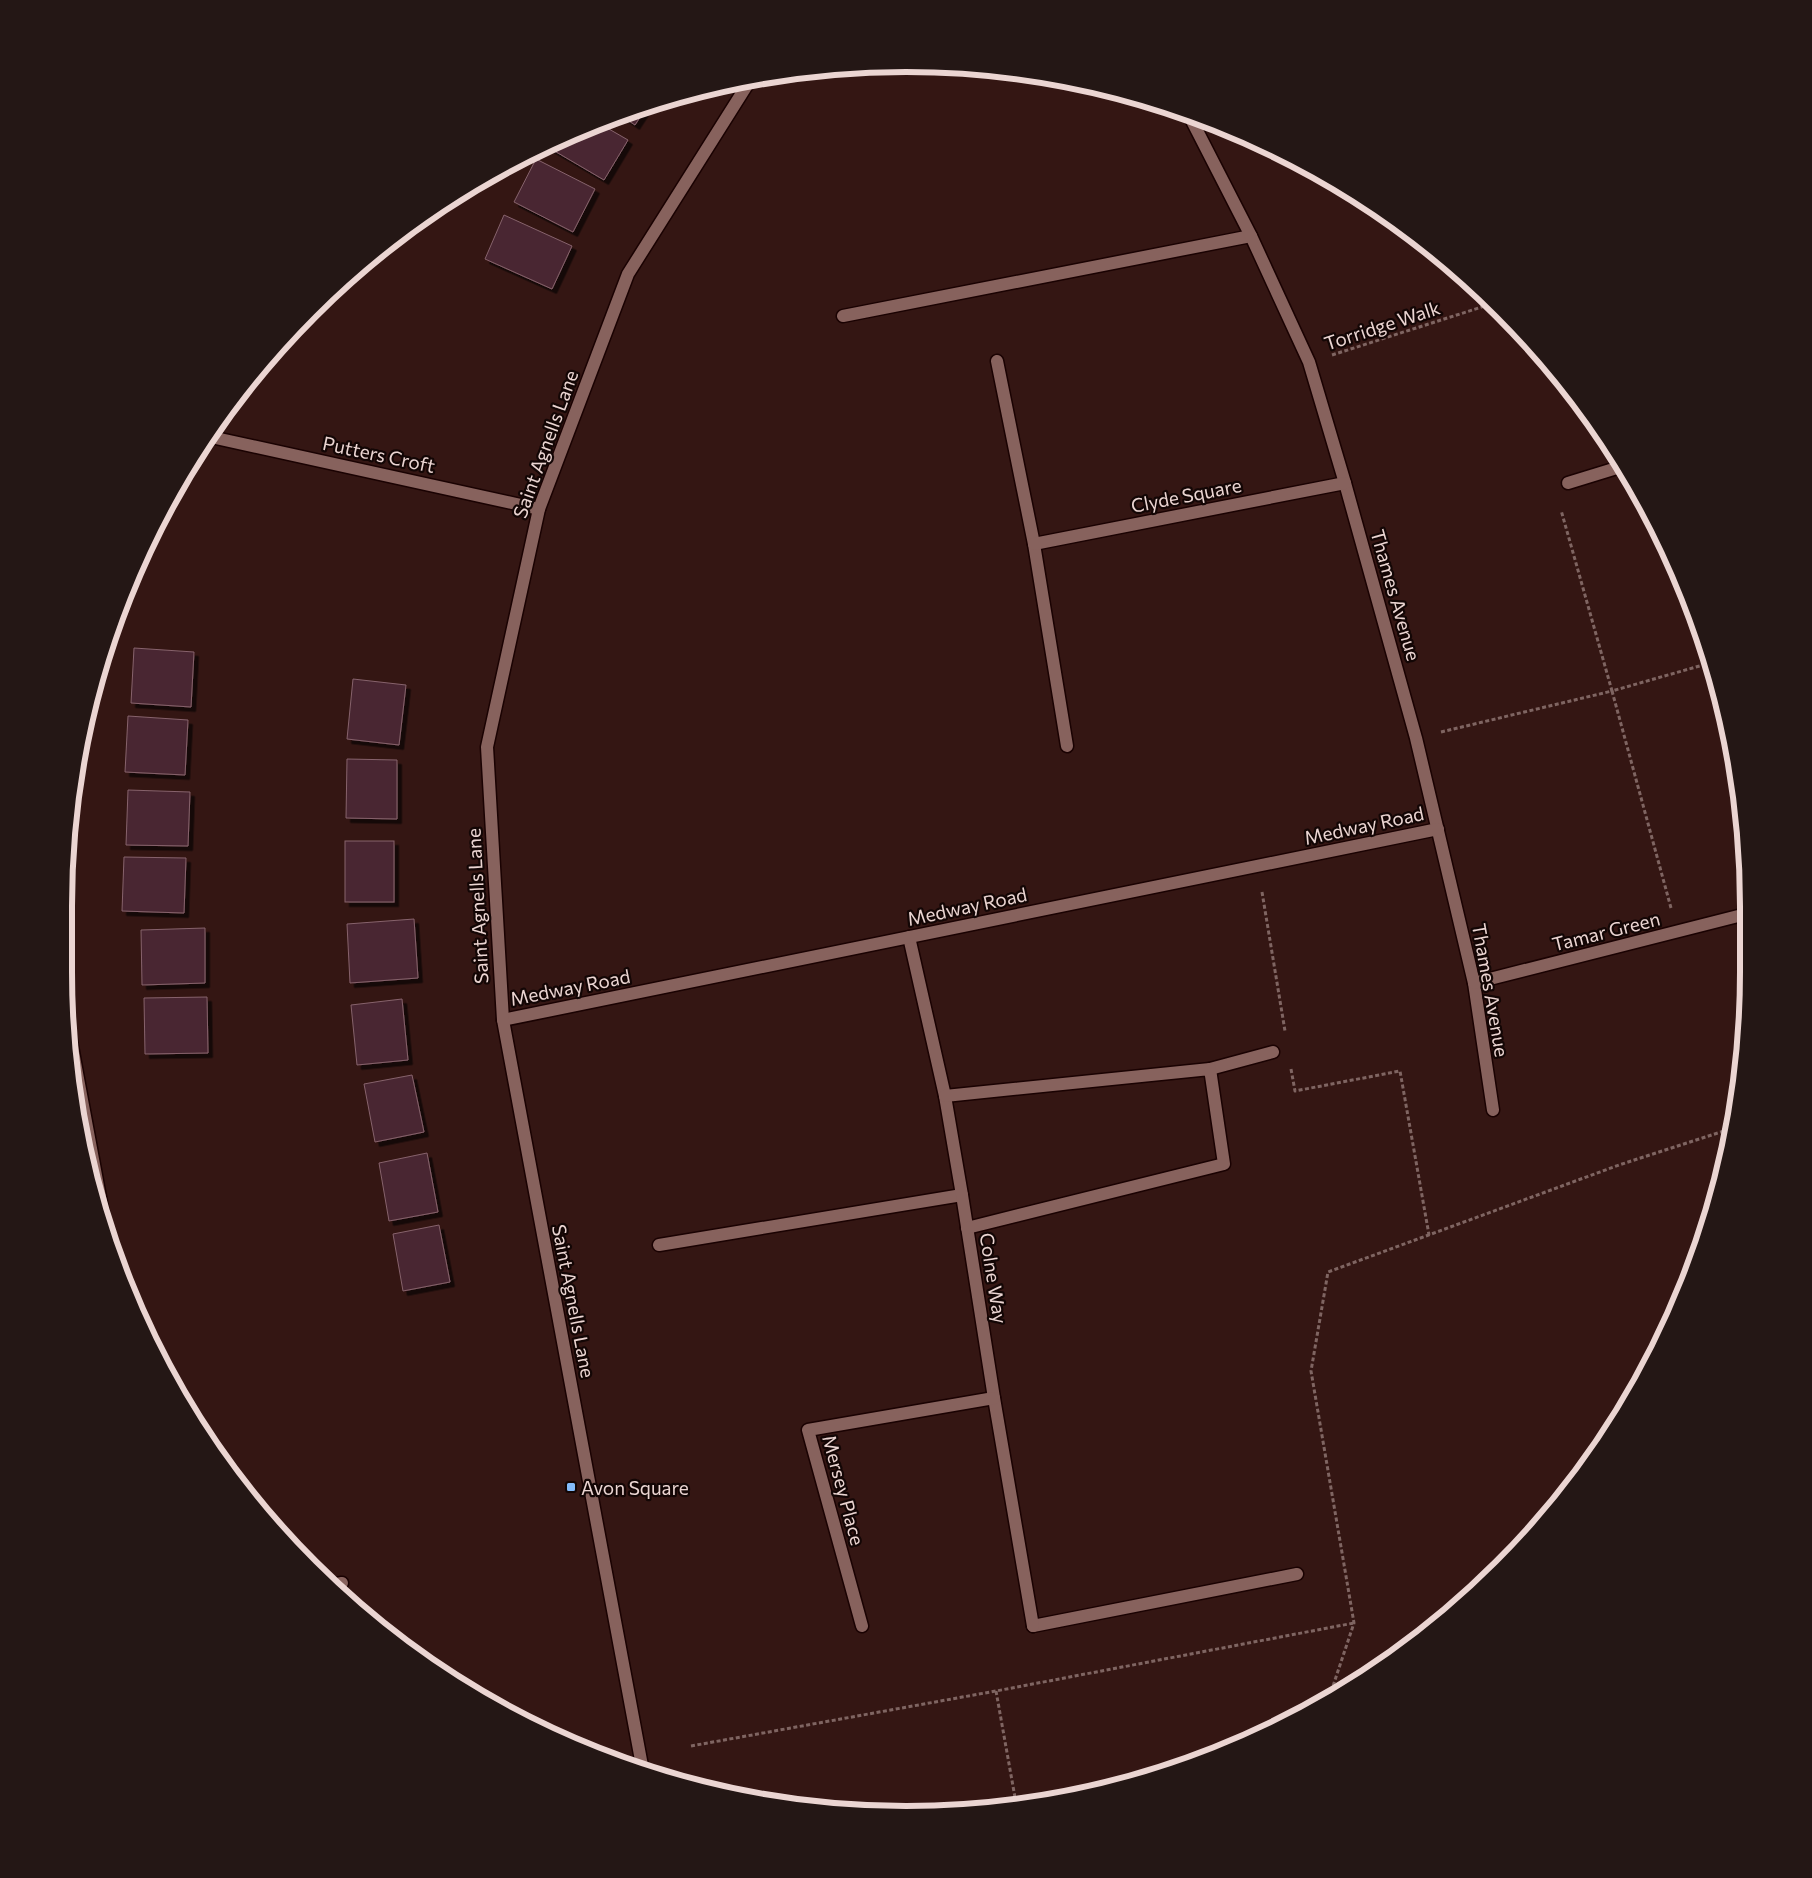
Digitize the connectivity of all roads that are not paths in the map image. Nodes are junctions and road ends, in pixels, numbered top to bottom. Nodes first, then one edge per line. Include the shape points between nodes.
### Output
1 (745, 89) edge
2 (1193, 124) edge
3 (1251, 236) junction
4 (843, 316) dead end
5 (997, 361) dead end
6 (216, 438) edge
7 (1615, 469) edge
8 (1346, 483) junction
9 (1568, 483) dead end
10 (539, 509) junction
11 (1034, 544) junction
12 (1067, 746) dead end
13 (1438, 829) junction
14 (1740, 916) edge
15 (909, 937) junction
16 (1474, 984) junction
17 (503, 1020) junction
18 (1273, 1052) dead end
19 (1210, 1068) junction
20 (945, 1096) junction
21 (1493, 1110) dead end
22 (962, 1196) junction
23 (967, 1228) junction
24 (659, 1246) dead end
25 (994, 1398) junction
26 (1297, 1574) dead end
27 (862, 1626) dead end
28 (641, 1762) edge

1 - 10 street, Saint Agnells Lane via 628,274
2 - 3 street, Thames Avenue
3 - 4 street
3 - 8 street, Thames Avenue via 1310,362
5 - 11 street
6 - 10 street, Putters Croft
7 - 9 street
8 - 11 street, Clyde Square
8 - 13 street, Thames Avenue
10 - 17 street, Saint Agnells Lane via 487,747
11 - 12 street
13 - 15 street, Medway Road
13 - 16 street, Thames Avenue
14 - 16 street, Tamar Green
15 - 17 street, Medway Road
15 - 20 street, Colne Way
16 - 21 street, Thames Avenue
17 - 28 street, Saint Agnells Lane
18 - 19 street
19 - 20 street
19 - 23 street via 1224,1164
20 - 22 street, Colne Way
22 - 23 street, Colne Way
22 - 24 street
23 - 25 street, Colne Way
25 - 26 street, Colne Way via 1033,1626
25 - 27 street, Mersey Place via 808,1430

